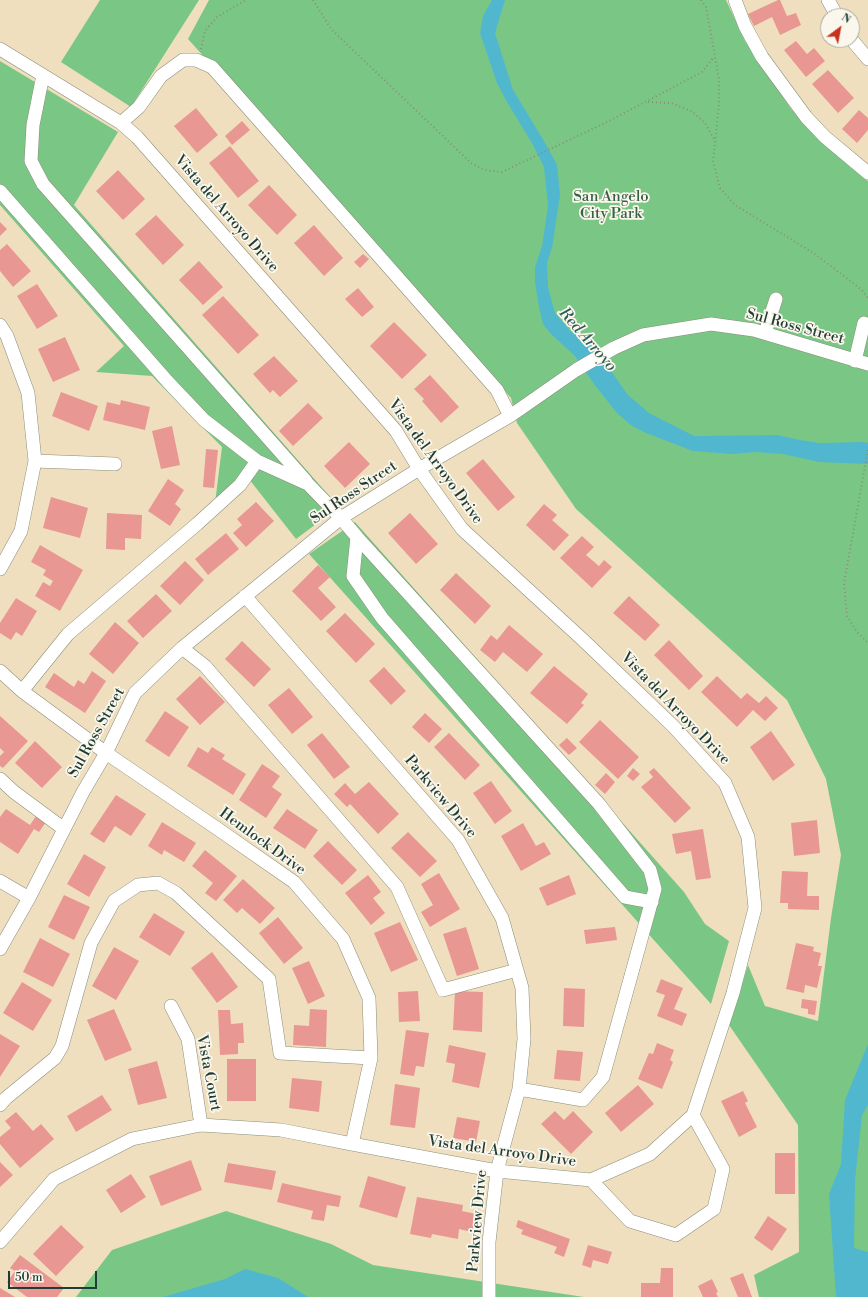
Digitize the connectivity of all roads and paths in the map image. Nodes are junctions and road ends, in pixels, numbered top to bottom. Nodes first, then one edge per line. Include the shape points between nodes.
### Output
1 (246, 0) edge
2 (313, 0) edge
3 (702, 0) edge
4 (734, 0) edge
5 (859, 48) edge
6 (0, 49) edge
7 (714, 57) junction
8 (868, 59) edge
9 (183, 60) junction
10 (43, 75) junction
11 (646, 102) junction
12 (121, 123) junction
13 (715, 140) junction
14 (868, 173) edge
15 (0, 191) edge
16 (776, 298) dead end
17 (868, 298) edge
18 (864, 323) dead end
19 (0, 325) edge
20 (765, 333) junction
21 (862, 362) edge
22 (510, 416) junction
23 (868, 450) edge
24 (257, 461) junction
25 (35, 462) junction
26 (115, 464) dead end
27 (419, 469) junction
28 (308, 484) junction
29 (340, 518) junction
30 (357, 537) junction
31 (0, 568) edge
32 (245, 596) junction
33 (868, 643) edge
34 (182, 648) junction
35 (0, 671) edge
36 (22, 692) junction
37 (106, 753) junction
38 (0, 779) edge
39 (64, 829) junction
40 (0, 881) edge
41 (29, 898) junction
42 (652, 902) junction
43 (0, 949) edge
44 (517, 970) junction
45 (171, 1006) dead end
46 (371, 1058) junction
47 (519, 1089) junction
48 (0, 1105) edge
49 (693, 1115) junction
50 (201, 1125) junction
51 (352, 1144) junction
52 (497, 1171) junction
53 (591, 1180) junction
54 (0, 1242) edge
55 (489, 1297) edge

1 - 9 path via 217,17 205,31 200,54
2 - 11 path via 331,28 471,163 485,170 502,172
3 - 7 path via 706,7
4 - 14 street via 762,57 806,117 825,137
5 - 8 street
6 - 10 street, Vista del Arroyo Drive
7 - 11 path via 702,72
7 - 13 path via 719,80
9 - 12 street via 161,76 139,107
9 - 22 street via 196,60 212,67 497,390
10 - 12 street, Vista del Arroyo Drive
10 - 28 street via 33,125 31,161 43,184
11 - 13 path via 671,103 693,112 705,123
12 - 27 street, Vista del Arroyo Drive via 137,136 396,431
13 - 17 path via 713,162 720,188 735,206 815,254 862,290
15 - 24 street via 204,420
16 - 20 street
18 - 21 street
19 - 25 street via 7,336 28,393
20 - 21 street, Sul Ross Street
20 - 22 street, Sul Ross Street via 712,324 643,335 576,370
22 - 27 street, Sul Ross Street
23 - 33 path via 844,583 847,616
24 - 28 street
24 - 36 street via 240,485 68,634
25 - 26 street
25 - 31 street via 21,531
27 - 29 street, Sul Ross Street
27 - 49 street, Vista del Arroyo Drive via 462,529 668,721 725,783 748,837 755,908 733,993
28 - 29 street
29 - 30 street
29 - 32 street, Sul Ross Street
30 - 42 street via 599,804 650,870 656,889
30 - 42 street via 353,576 382,618 625,897
32 - 34 street, Sul Ross Street
32 - 44 street, Parkview Drive via 458,840 502,918
34 - 37 street, Sul Ross Street via 136,693
34 - 44 street via 205,666 397,887 442,990
35 - 36 street, Hemlock Drive
36 - 37 street, Hemlock Drive
37 - 39 street, Sul Ross Street
37 - 46 street, Hemlock Drive via 294,882 343,939 369,998
38 - 39 street
39 - 41 street, Sul Ross Street
40 - 41 street
41 - 43 street, Sul Ross Street
42 - 47 street via 603,1077 583,1100
44 - 47 street, Parkview Drive via 522,988 524,1039
45 - 50 street, Vista Court via 188,1039
46 - 48 street via 280,1053 269,979 176,893 158,883 138,885 114,901 91,943 62,1046 55,1058
46 - 51 street, Hemlock Drive
47 - 52 street, Parkview Drive
49 - 53 street, Vista del Arroyo Drive via 650,1154
49 - 53 street via 724,1169 714,1209 676,1235 630,1221
50 - 51 street, Vista del Arroyo Drive via 281,1130
50 - 54 street, Vista del Arroyo Drive via 132,1139 54,1179
51 - 52 street, Vista del Arroyo Drive
52 - 53 street, Vista del Arroyo Drive
52 - 55 street, Parkview Drive via 489,1242

